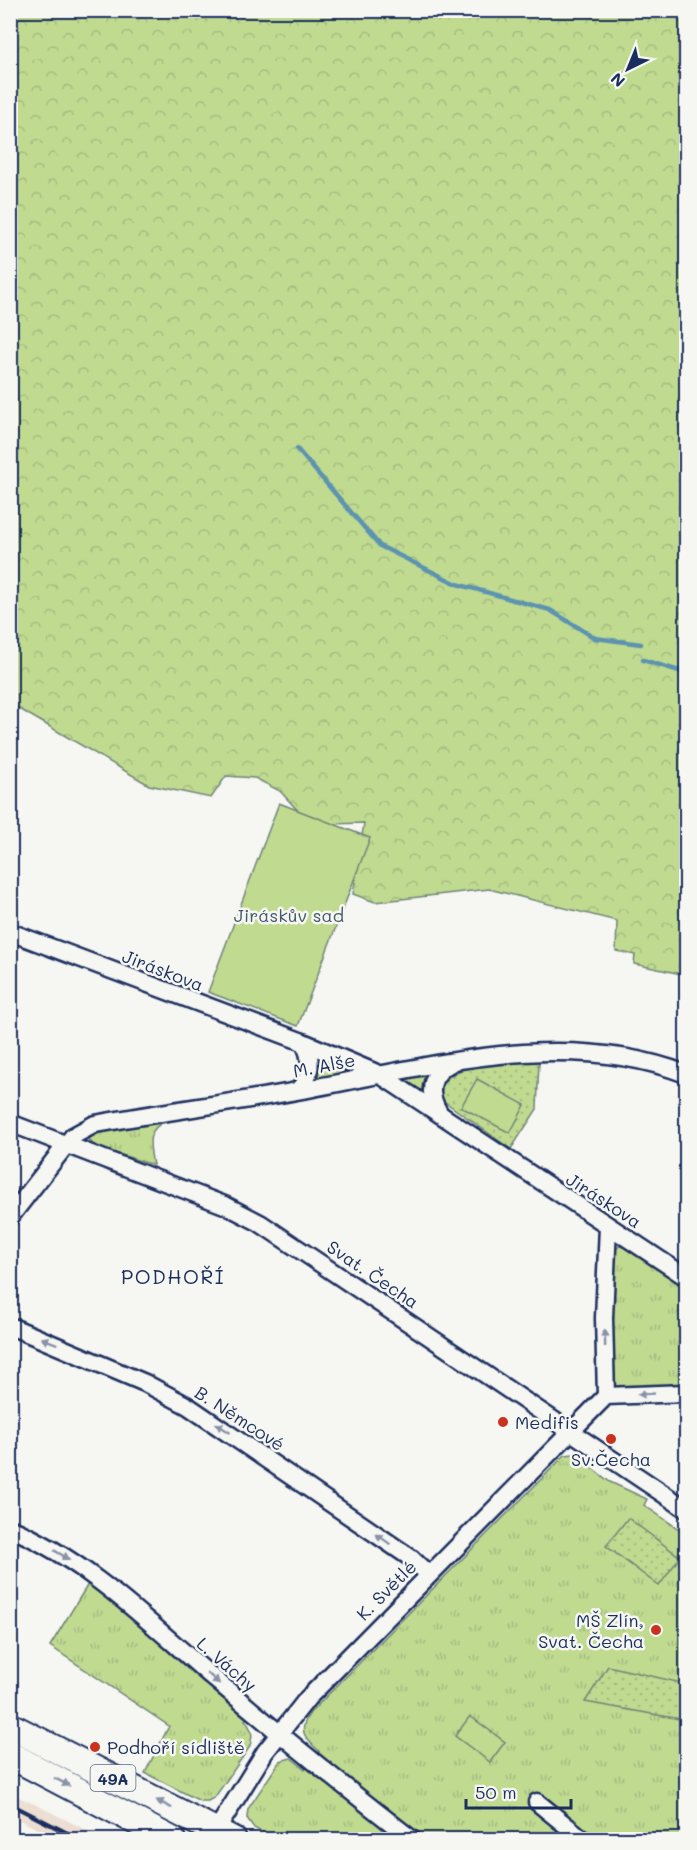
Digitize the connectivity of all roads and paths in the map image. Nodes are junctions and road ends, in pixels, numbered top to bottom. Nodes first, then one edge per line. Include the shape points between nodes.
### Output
1 (10, 932) edge
2 (303, 1042) junction
3 (455, 1062) junction
4 (379, 1074) junction
5 (687, 1074) edge
6 (298, 1090) junction
7 (441, 1115) junction
8 (10, 1123) edge
9 (66, 1143) junction
10 (10, 1217) edge
11 (608, 1226) junction
12 (687, 1277) edge
13 (10, 1326) edge
14 (687, 1393) edge
15 (606, 1396) junction
16 (571, 1432) junction
17 (687, 1509) edge
18 (10, 1528) edge
19 (429, 1575) junction
20 (10, 1725) edge
21 (279, 1734) junction
22 (10, 1755) edge
23 (537, 1802) dead end
24 (220, 1836) edge
25 (172, 1839) edge
26 (413, 1839) edge
27 (584, 1839) edge

1 - 2 street, Jiráskova
2 - 4 street, Jiráskova
2 - 6 street via 309,1052 309,1066 305,1083
3 - 4 street, M. Alše
3 - 5 street, M. Alše via 532,1052 587,1052 641,1060
3 - 7 street via 438,1073 431,1086 432,1101
4 - 6 street, M. Alše
4 - 7 street, Jiráskova
6 - 9 street, M. Alše via 95,1124
7 - 11 street, Jiráskova
8 - 9 street, Svat. Čecha
9 - 10 street, M. Alše
9 - 16 street, Svat. Čecha via 227,1206 260,1223
11 - 12 street, Jiráskova
15 -> 11 street
19 -> 13 street, B. Němcové via 411,1558 188,1406 135,1378
14 -> 15 street
15 - 16 street, K. Světlé
16 - 17 street, Svat. Čecha
16 - 19 street, K. Světlé
18 -> 21 street, L. Váchy via 72,1560 106,1585
19 - 21 street, K. Světlé via 307,1699
24 -> 20 main road, 49A
21 - 24 street, K. Světlé
21 - 26 street, L. Váchy
22 -> 25 main road, 49A
23 - 27 street

